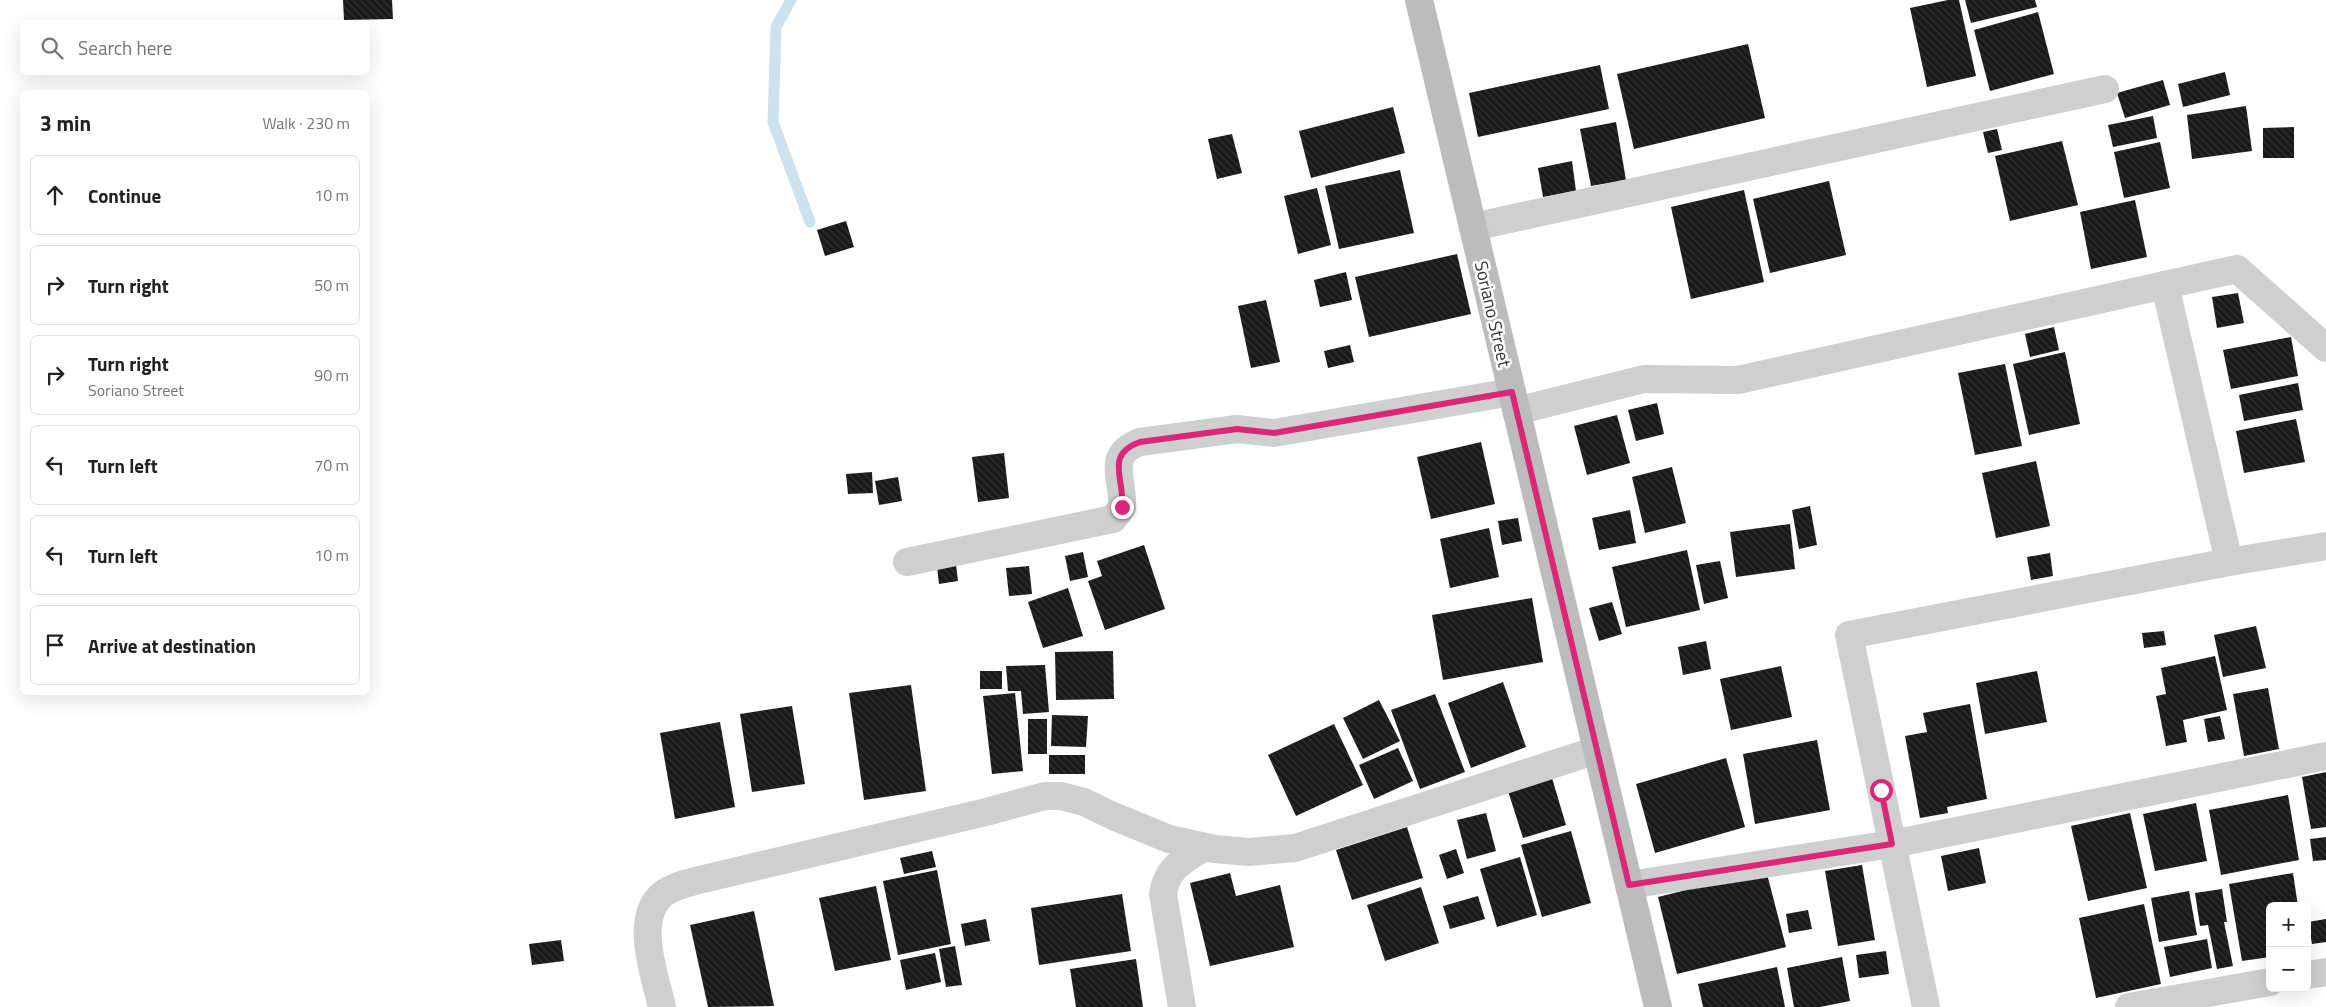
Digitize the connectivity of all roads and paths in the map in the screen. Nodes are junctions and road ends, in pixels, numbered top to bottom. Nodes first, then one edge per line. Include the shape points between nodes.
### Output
1 (1419, 0) edge
2 (2105, 89) dead end
3 (1473, 227) junction
4 (2165, 285) junction
5 (2326, 348) edge
6 (1514, 401) junction
7 (2326, 546) edge
8 (907, 562) dead end
9 (2229, 562) junction
10 (1597, 750) junction
11 (2326, 756) edge
12 (1892, 844) junction
13 (1204, 847) junction
14 (1629, 885) junction
15 (2326, 972) edge
16 (2311, 974) edge
17 (2266, 983) edge
18 (662, 1007) edge
19 (1182, 1007) edge
20 (1658, 1007) edge
21 (1926, 1007) edge
22 (2129, 1007) edge

1 - 3 main road, Soriano Street
2 - 3 street
3 - 6 main road, Soriano Street
4 - 5 street via 2237,269
4 - 6 street via 1738,380 1644,379
4 - 9 street
6 - 8 street via 1274,433 1237,429 1140,442 1128,446 1120,454 1122,507 1113,519
6 - 10 main road, Soriano Street
7 - 9 street
9 - 12 street via 1848,635
10 - 13 street via 1295,848 1249,852
10 - 14 main road, Soriano Street
11 - 12 street
12 - 14 street
12 - 21 street
13 - 18 street via 1169,839 1072,798 1045,796 688,883 661,895 648,920 646,934
13 - 19 street via 1172,870 1165,880 1163,894
14 - 20 main road, Soriano Street
15 - 16 street
17 - 22 street

